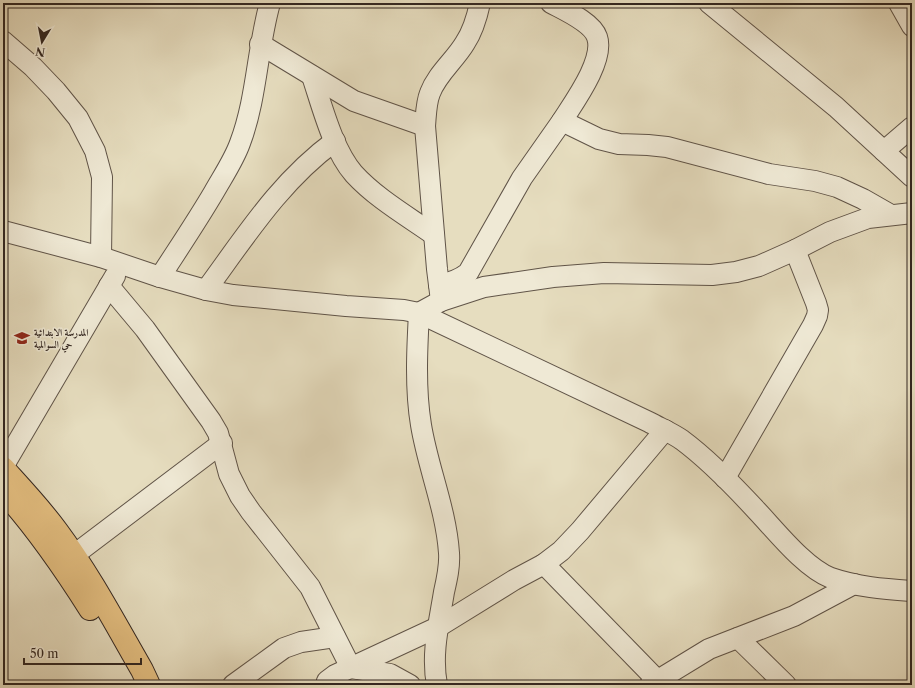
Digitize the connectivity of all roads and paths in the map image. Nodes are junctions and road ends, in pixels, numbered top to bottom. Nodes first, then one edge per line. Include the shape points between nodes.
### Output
1 (270, 3) edge
2 (480, 3) edge
3 (551, 3) edge
4 (709, 3) edge
5 (899, 3) edge
6 (912, 26) edge
7 (3, 41) edge
8 (260, 44) junction
9 (312, 76) junction
10 (562, 120) junction
11 (425, 126) junction
12 (912, 127) edge
13 (335, 141) junction
14 (884, 151) junction
15 (912, 177) edge
16 (912, 213) edge
17 (891, 215) junction
18 (3, 231) edge
19 (434, 234) junction
20 (795, 250) junction
21 (101, 257) junction
22 (122, 264) junction
23 (160, 277) junction
24 (109, 286) junction
25 (206, 290) junction
26 (440, 293) junction
27 (419, 313) junction
28 (665, 430) junction
29 (222, 443) junction
30 (3, 468) edge
31 (725, 478) junction
32 (4, 494) edge
33 (74, 555) junction
34 (544, 564) junction
35 (854, 584) junction
36 (912, 591) edge
37 (438, 627) junction
38 (335, 637) junction
39 (738, 638) junction
40 (351, 668) junction
41 (653, 683) edge
42 (133, 685) edge
43 (149, 685) edge
44 (233, 685) edge
45 (326, 685) edge
46 (410, 685) edge
47 (437, 685) edge
48 (786, 685) edge

1 - 8 street
2 - 11 street via 474,26 466,42 430,93
3 - 10 street via 591,28 597,37 599,47 586,83
4 - 14 street via 836,107
5 - 6 street
7 - 21 street via 56,91 78,118 95,151 102,177
8 - 9 street
8 - 23 street via 252,99 240,144 203,210
9 - 11 street via 354,101
9 - 13 street
10 - 17 street via 594,136 613,142 667,147 768,174 837,187
10 - 26 street via 522,178 468,273
11 - 19 street
12 - 14 street
13 - 19 street via 341,155 363,183
13 - 25 street via 311,160 277,194
14 - 15 street
16 - 17 street
17 - 20 street via 868,218 830,232
18 - 21 street
19 - 26 street
20 - 26 street via 759,266 712,275 604,274 554,277
20 - 31 street via 816,303 816,320
21 - 22 street
22 - 23 street
22 - 24 street
23 - 25 street
24 - 29 street via 145,329 204,410
24 - 30 street
25 - 27 street via 233,295
26 - 27 street
27 - 28 street
27 - 37 street via 421,425 449,554
28 - 31 street via 681,439
28 - 34 street via 580,531
29 - 33 street
29 - 38 street via 229,474 240,496 310,587
30 - 33 main road via 42,512
31 - 35 street via 808,564 830,578
32 - 42 main road via 19,508 72,581
33 - 43 main road
34 - 37 street
34 - 41 street
35 - 36 street
35 - 39 street via 794,616
37 - 40 street
37 - 47 street via 434,658
38 - 40 street
38 - 44 street via 301,642 284,648
39 - 41 street via 709,649
39 - 48 street
40 - 45 street via 335,675
40 - 46 street via 390,674

